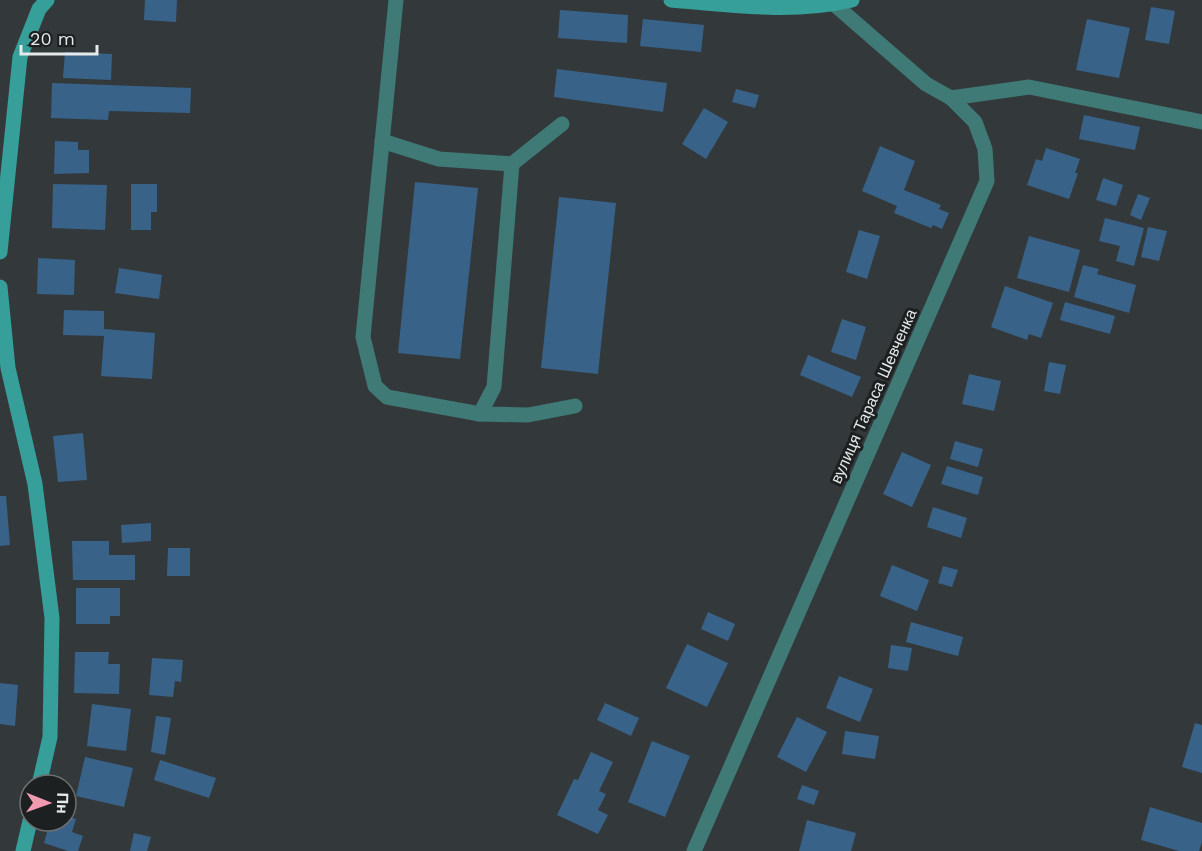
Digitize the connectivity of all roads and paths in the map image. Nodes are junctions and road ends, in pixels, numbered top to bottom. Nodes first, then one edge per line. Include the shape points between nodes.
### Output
1 (47, 0) edge
2 (396, 0) edge
3 (671, 0) edge
4 (852, 0) edge
5 (834, 4) junction
6 (951, 98) junction
7 (1202, 122) edge
8 (562, 124) dead end
9 (382, 141) junction
10 (512, 164) junction
11 (0, 252) edge
12 (0, 287) edge
13 (4, 368) edge
14 (575, 406) dead end
15 (480, 414) junction
16 (42, 773) edge
17 (27, 833) edge
18 (23, 851) edge
19 (694, 851) edge

1 - 11 street via 39,9 20,57
2 - 9 street
3 - 5 street via 775,9
4 - 5 street
5 - 6 street, вулиця Тараса Шевченка via 926,84
6 - 7 street via 1029,87
6 - 19 street, вулиця Тараса Шевченка via 975,122 985,149 987,181
8 - 10 street
9 - 10 street via 439,159
9 - 15 street via 363,337 375,386 387,397
10 - 15 street via 494,387
12 - 13 street
13 - 16 street via 35,484 52,618 50,737
14 - 15 street via 528,415
17 - 18 street

